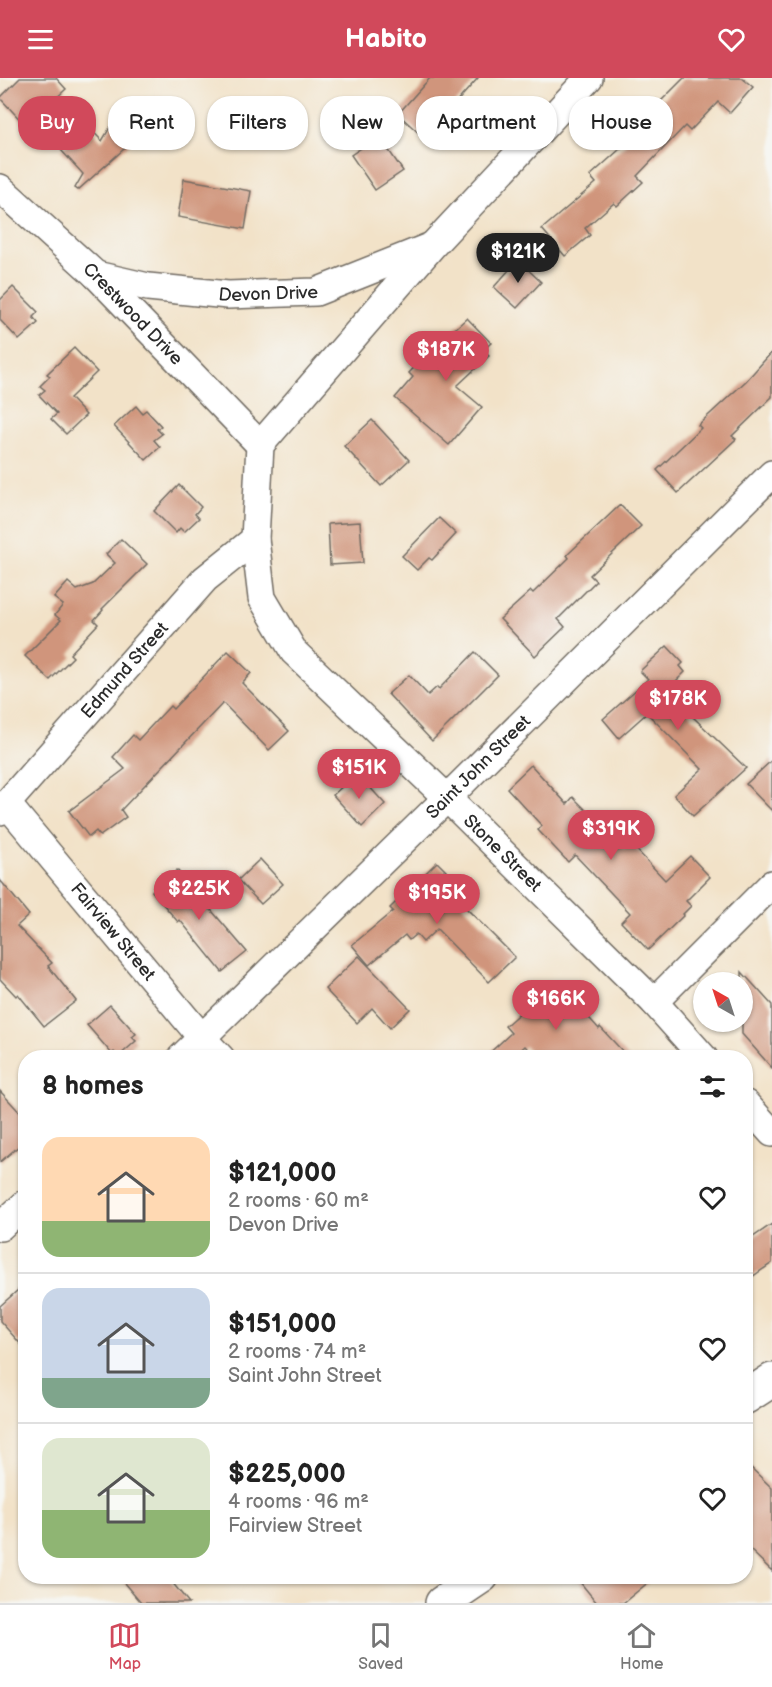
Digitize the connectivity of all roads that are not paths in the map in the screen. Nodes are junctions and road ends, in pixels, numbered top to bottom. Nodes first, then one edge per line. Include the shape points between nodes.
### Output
1 (589, 78) edge
2 (0, 188) edge
3 (434, 244) junction
4 (96, 275) junction
5 (260, 445) junction
6 (772, 474) edge
7 (255, 539) junction
8 (447, 798) junction
9 (3, 807) edge
10 (772, 884) edge
11 (654, 1002) junction
12 (202, 1038) junction
13 (189, 1050) edge
14 (213, 1050) edge
15 (697, 1050) edge
16 (753, 1112) edge
17 (772, 1133) edge
18 (18, 1210) edge
19 (0, 1227) edge
20 (470, 1584) edge
21 (442, 1603) edge

1 - 3 street, Devon Drive
2 - 4 street, Crestwood Drive
3 - 4 street, Devon Drive via 316,292 228,295 148,287
3 - 5 street, Devon Drive
4 - 5 street, Crestwood Drive
5 - 7 street, Stone Street
6 - 8 street, Saint John Street
7 - 8 street, Stone Street via 262,598 294,652
7 - 9 street, Edmund Street via 206,579
8 - 11 street, Stone Street
8 - 12 street, Saint John Street
9 - 12 street, Fairview Street
10 - 11 street
11 - 15 street, Stone Street
12 - 13 street, Saint John Street
12 - 14 street, Fairview Street
16 - 17 street
18 - 19 street
20 - 21 main road

